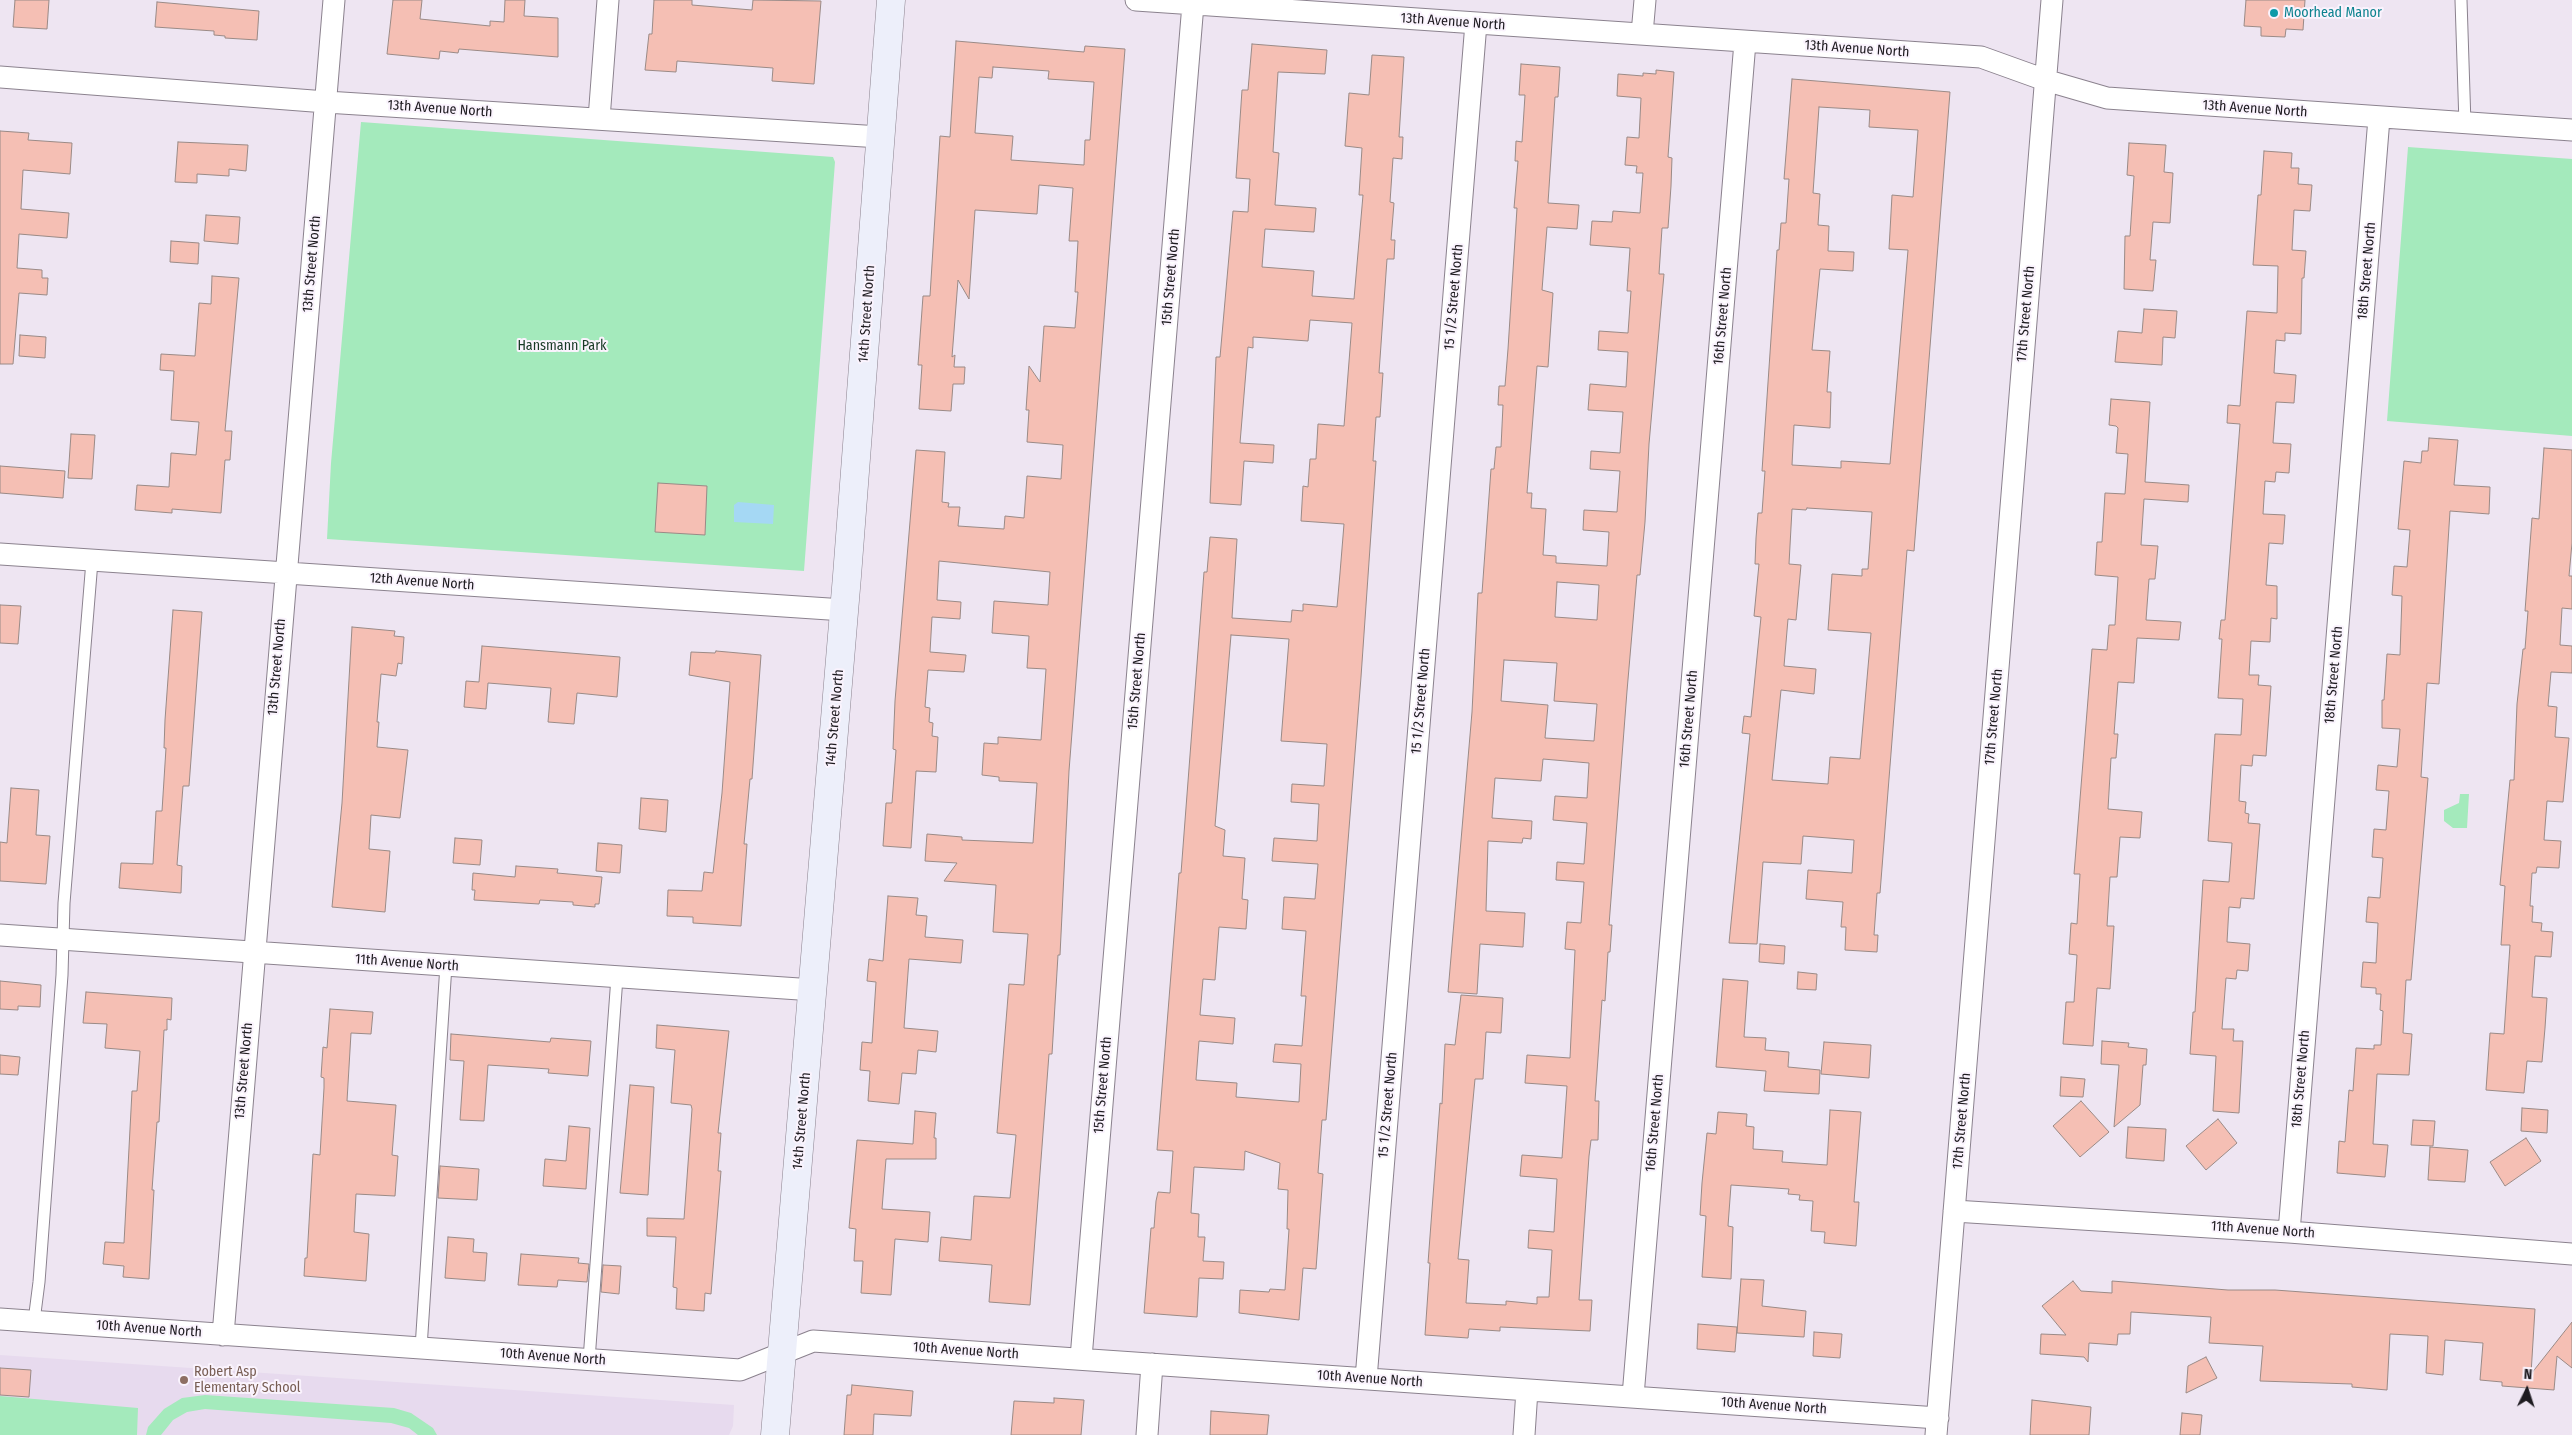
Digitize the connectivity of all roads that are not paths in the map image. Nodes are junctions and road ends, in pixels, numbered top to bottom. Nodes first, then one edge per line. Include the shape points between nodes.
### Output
1 (334, 0) edge
2 (608, 0) edge
3 (891, 0) edge
4 (1136, 0) edge
5 (1645, 0) edge
6 (2052, 0) edge
7 (2461, 0) edge
8 (1193, 4) junction
9 (1264, 4) edge
10 (1476, 23) junction
11 (1642, 34) junction
12 (1746, 42) junction
13 (0, 77) edge
14 (2045, 80) junction
15 (326, 102) junction
16 (2379, 118) junction
17 (599, 120) junction
18 (2465, 124) junction
19 (2572, 130) edge
20 (880, 136) junction
21 (0, 554) edge
22 (92, 561) junction
23 (285, 574) junction
24 (844, 610) junction
25 (0, 936) edge
26 (63, 940) junction
27 (253, 952) junction
28 (446, 965) junction
29 (617, 977) junction
30 (814, 990) junction
31 (1954, 1211) junction
32 (2289, 1232) junction
33 (2572, 1254) edge
34 (0, 1319) edge
35 (34, 1321) junction
36 (223, 1335) junction
37 (421, 1348) junction
38 (781, 1355) junction
39 (1080, 1358) junction
40 (588, 1360) junction
41 (1152, 1364) junction
42 (1366, 1379) junction
43 (1527, 1390) junction
44 (1633, 1396) junction
45 (1937, 1426) edge
46 (775, 1435) edge
47 (1147, 1435) edge
48 (1524, 1435) edge

1 - 15 street, 13th Street North
2 - 17 street
3 - 20 street, 14th Street North
4 - 8 street, 13th Avenue North
5 - 11 street
6 - 14 street, 17th Street North
7 - 18 lane
8 - 9 street, 13th Avenue North
8 - 39 street, 15th Street North
9 - 10 street, 13th Avenue North
10 - 11 street, 13th Avenue North
10 - 42 street, 15 1/2 Street North
11 - 12 street, 13th Avenue North
12 - 14 street, 13th Avenue North via 1981,57
12 - 44 street, 16th Street North
13 - 15 street, 13th Avenue North
14 - 16 street, 13th Avenue North via 2107,98
14 - 31 street, 17th Street North
15 - 17 street, 13th Avenue North
15 - 23 street, 13th Street North
16 - 18 street, 13th Avenue North
16 - 32 street, 18th Street North
17 - 20 street, 13th Avenue North
18 - 19 street, 13th Avenue North
20 - 24 street, 14th Street North
21 - 22 street, 12th Avenue North
22 - 23 street, 12th Avenue North
22 - 26 lane
23 - 24 street, 12th Avenue North
23 - 27 street, 13th Street North
24 - 30 street, 14th Street North
25 - 26 street, 11th Avenue North
26 - 27 street, 11th Avenue North
26 - 35 lane
27 - 28 street, 11th Avenue North
27 - 36 street, 13th Street North
28 - 29 street, 11th Avenue North
28 - 37 lane
29 - 30 street, 11th Avenue North
29 - 40 lane
30 - 38 street, 14th Street North
31 - 32 street, 11th Avenue North
31 - 45 street, 17th Street North
32 - 33 street, 11th Avenue North
34 - 35 street, 10th Avenue North
35 - 36 street, 10th Avenue North
36 - 37 street, 10th Avenue North
37 - 40 street, 10th Avenue North
38 - 39 street, 10th Avenue North via 813,1341
38 - 40 street, 10th Avenue North via 740,1370
38 - 46 street, 14th Street North
39 - 41 street, 10th Avenue North
41 - 42 street, 10th Avenue North
41 - 47 street
42 - 43 street, 10th Avenue North
43 - 44 street, 10th Avenue North
43 - 48 street
44 - 45 street, 10th Avenue North

